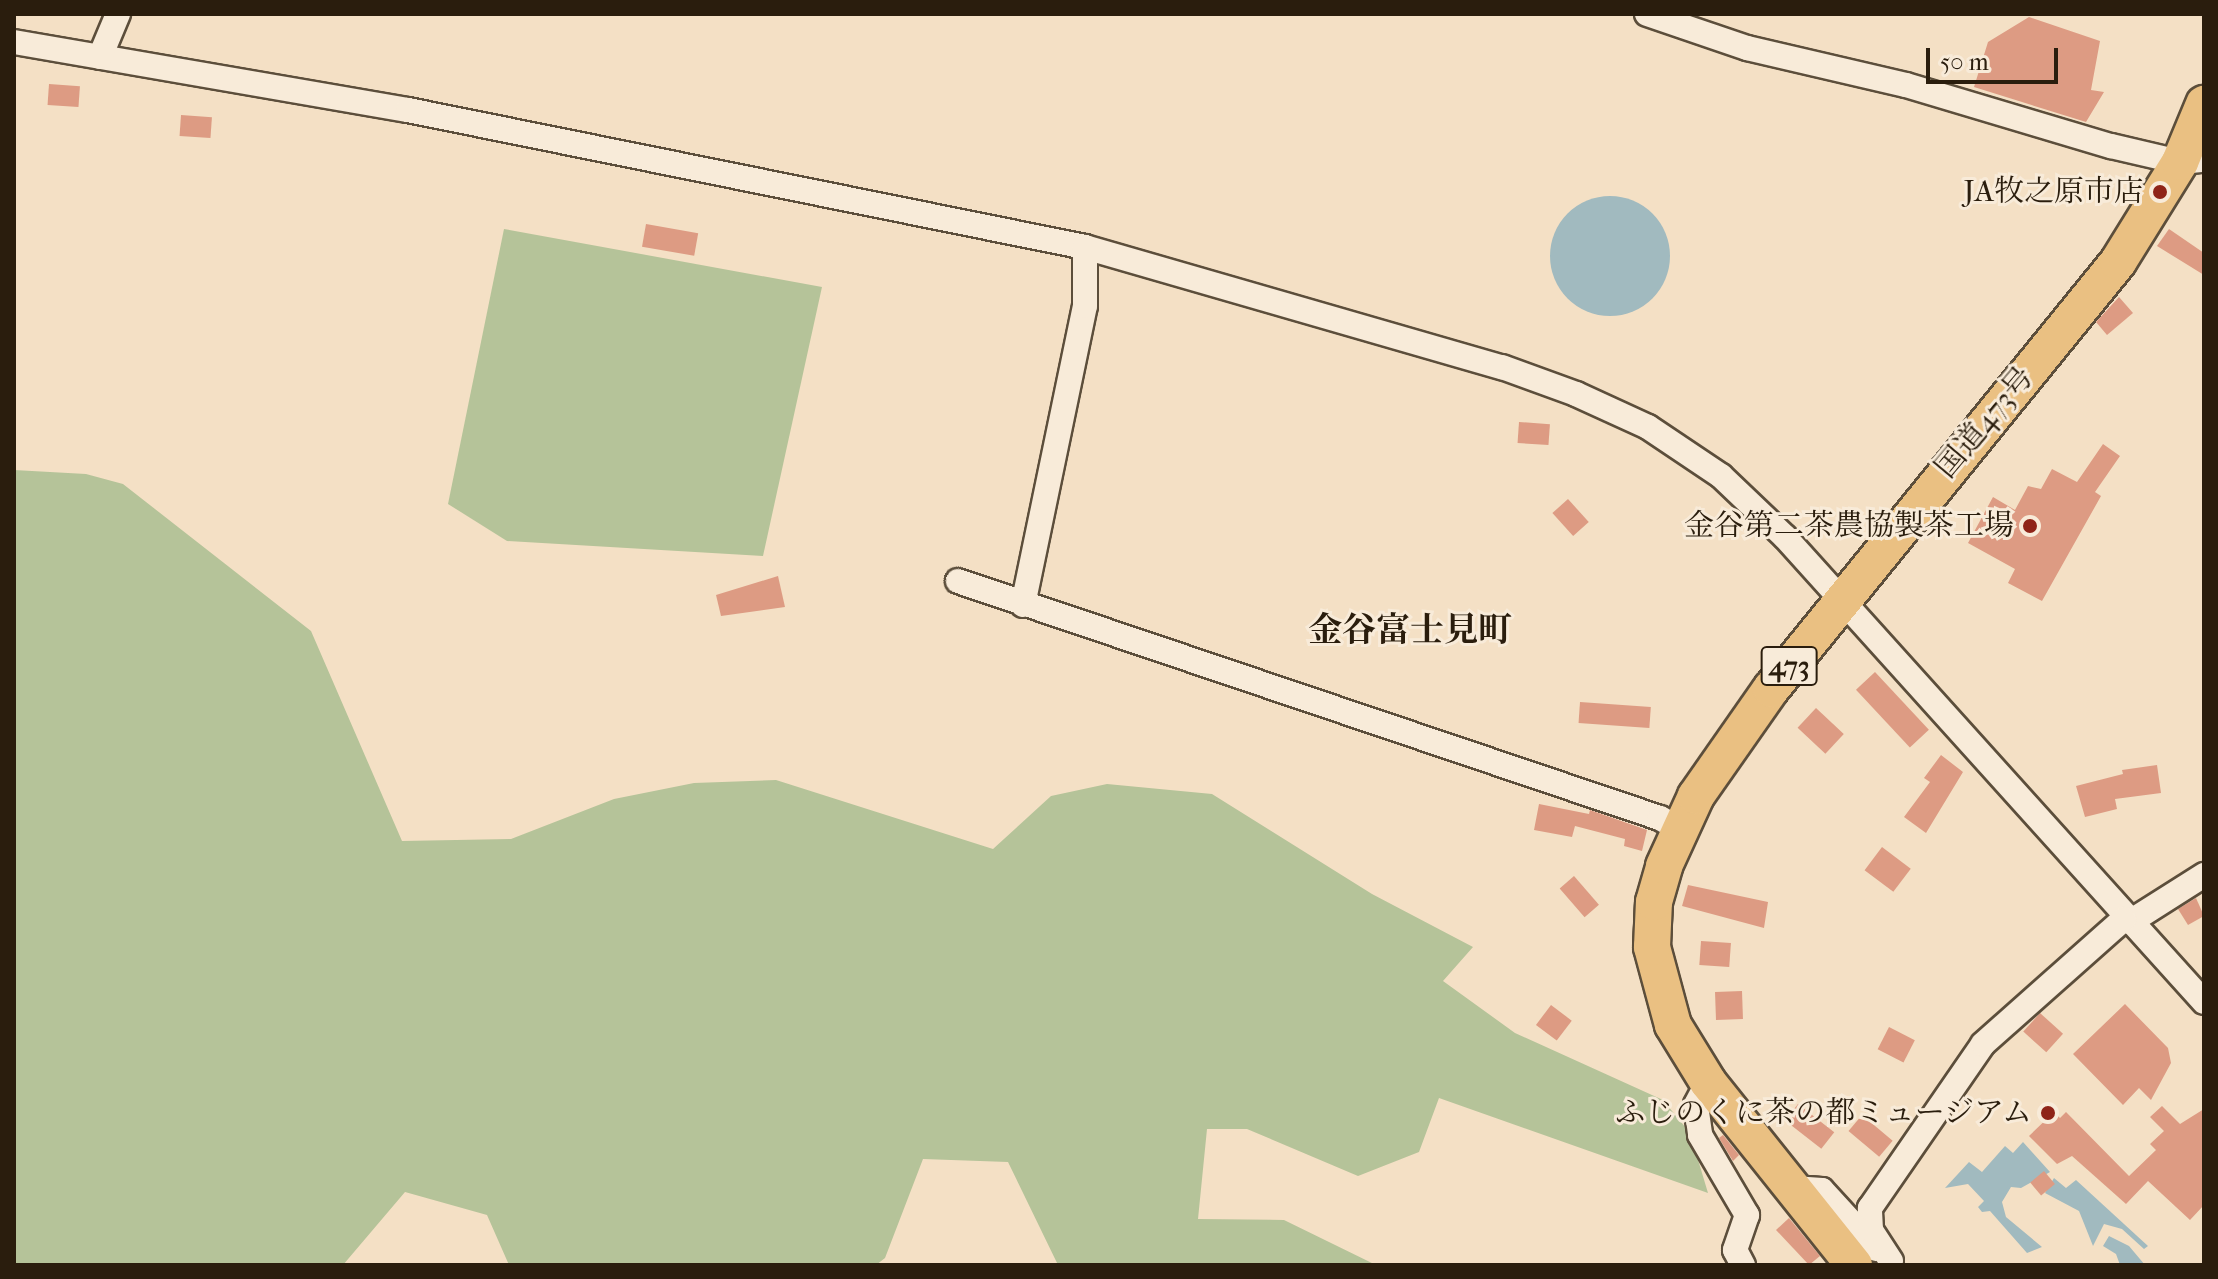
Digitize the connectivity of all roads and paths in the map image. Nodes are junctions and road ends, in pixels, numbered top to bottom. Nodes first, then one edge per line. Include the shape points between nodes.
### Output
1 (118, 14) edge
2 (1647, 14) edge
3 (14, 42) edge
4 (100, 57) junction
5 (2204, 104) edge
6 (2197, 159) edge
7 (1085, 247) junction
8 (958, 581) dead end
9 (1843, 600) junction
10 (1023, 605) junction
11 (1679, 829) junction
12 (2204, 875) edge
13 (2127, 920) junction
14 (2204, 1002) edge
15 (1708, 1082) junction
16 (1793, 1188) junction
17 (1894, 1263) edge
18 (1743, 1265) edge
19 (1854, 1265) edge

1 - 4 street
2 - 6 street via 1747,48
3 - 4 street
4 - 7 street via 408,110
5 - 6 highway, 国道473号 / 473
6 - 9 highway, 国道473号 / 473
7 - 9 street via 1502,367 1648,427 1721,476
7 - 10 street via 1085,306
8 - 10 street
9 - 11 highway, 国道473号 / 473 via 1713,767
9 - 13 street
10 - 11 street via 1660,818
11 - 15 highway, 国道473号 / 473 via 1654,902 1652,947 1673,1025
12 - 13 street
13 - 14 street
13 - 17 street via 1983,1044 1870,1208 1871,1230
15 - 16 highway, 国道473号 / 473
15 - 18 street via 1696,1105 1700,1135 1747,1215 1735,1250
16 - 17 street via 1822,1190 1861,1238
16 - 19 highway, 国道473号 / 473

